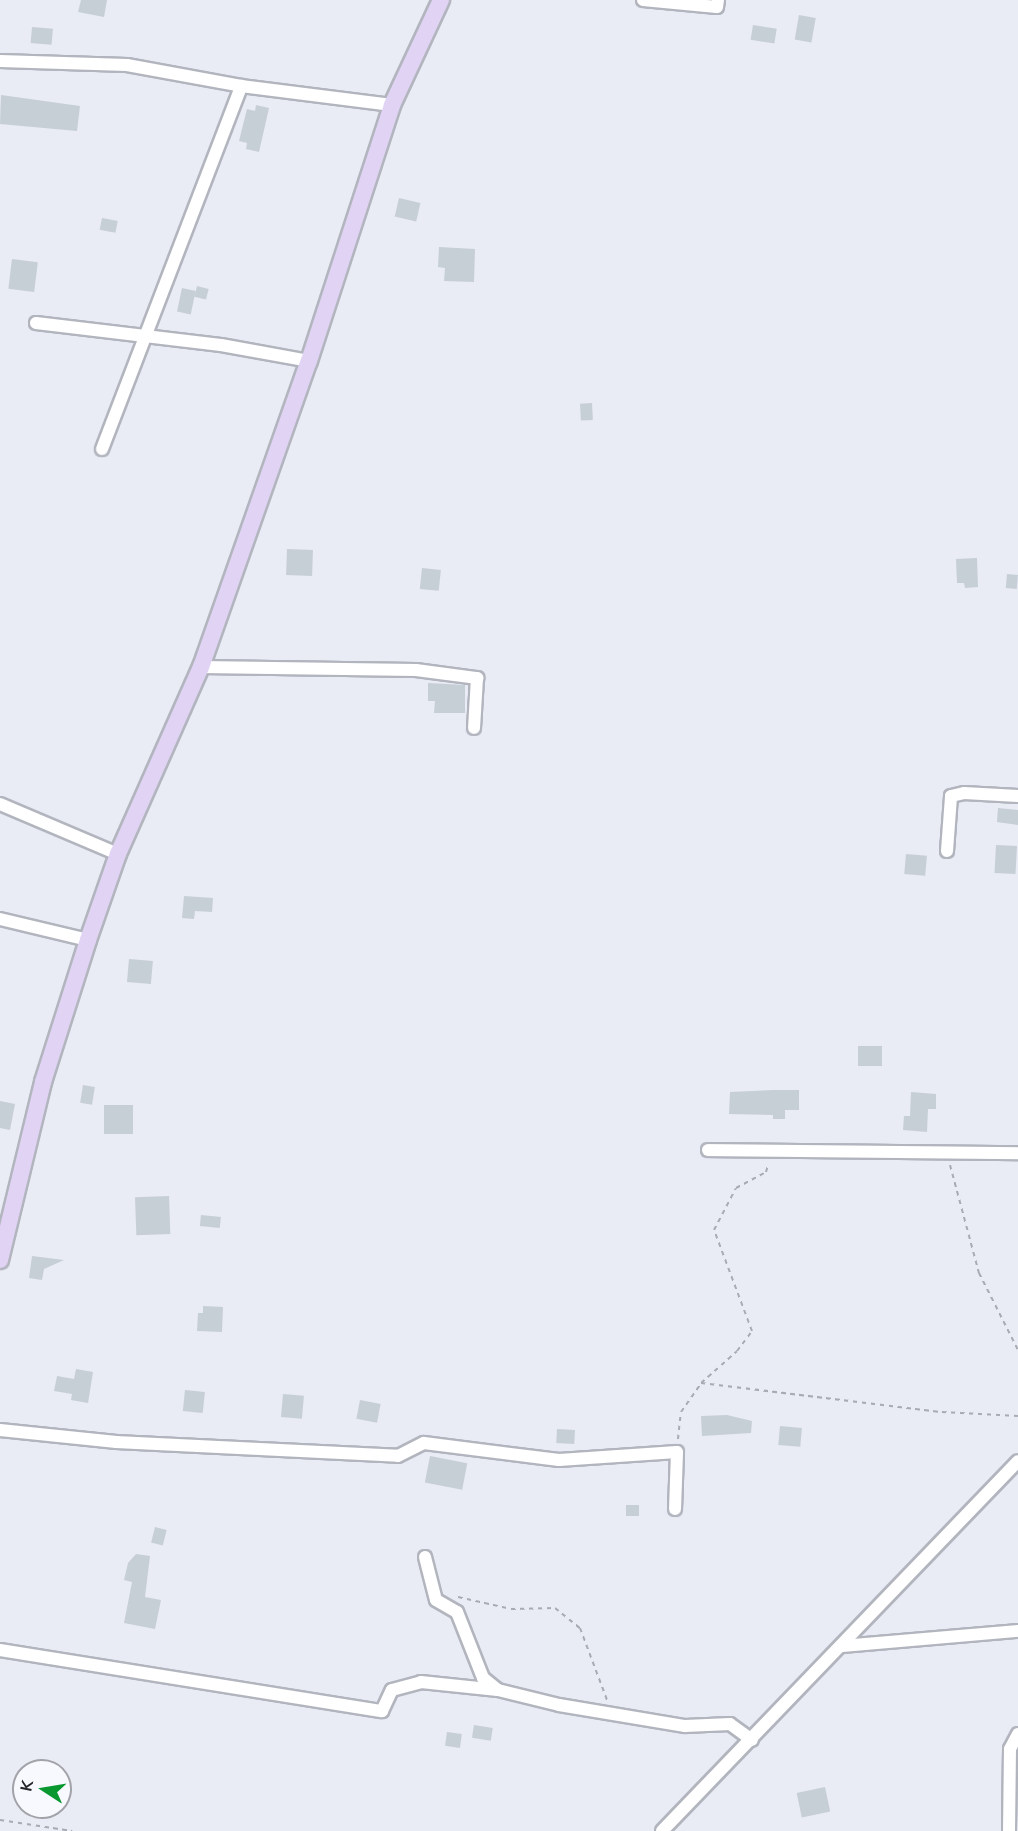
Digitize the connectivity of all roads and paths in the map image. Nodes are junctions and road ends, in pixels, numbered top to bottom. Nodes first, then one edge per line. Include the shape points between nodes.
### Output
1 (441, 0) edge
2 (643, 0) edge
3 (718, 0) edge
4 (0, 61) edge
5 (241, 86) junction
6 (392, 105) junction
7 (36, 322) dead end
8 (145, 335) junction
9 (309, 361) junction
10 (102, 449) dead end
11 (201, 667) junction
12 (474, 728) dead end
13 (1018, 796) edge
14 (0, 804) edge
15 (947, 851) dead end
16 (118, 854) junction
17 (0, 918) edge
18 (88, 940) junction
19 (772, 1149) junction
20 (708, 1150) dead end
21 (947, 1153) junction
22 (1018, 1153) edge
23 (3, 1234) edge
24 (0, 1260) edge
25 (1018, 1350) edge
26 (701, 1383) junction
27 (1018, 1416) edge
28 (0, 1430) edge
29 (676, 1452) junction
30 (1018, 1461) edge
31 (675, 1509) dead end
32 (425, 1557) dead end
33 (436, 1600) junction
34 (1018, 1631) edge
35 (842, 1646) junction
36 (0, 1650) edge
37 (498, 1690) junction
38 (612, 1714) junction
39 (1018, 1734) edge
40 (752, 1740) junction
41 (0, 1820) edge
42 (72, 1831) edge
43 (662, 1831) edge
44 (1009, 1831) edge

1 - 6 main road
2 - 3 street via 717,7
4 - 5 street via 127,65
5 - 6 street
5 - 8 street
6 - 9 main road
7 - 8 street
8 - 9 street
8 - 10 street
9 - 11 main road
11 - 12 street via 416,670 477,678
11 - 16 main road
13 - 15 street via 951,796
14 - 16 street
16 - 18 main road
17 - 18 street
18 - 23 main road via 43,1082
19 - 20 street
19 - 21 street
19 - 26 path via 766,1172 736,1188 714,1230 752,1331 737,1351
21 - 22 street
21 - 25 path via 979,1273
23 - 24 main road
26 - 27 path via 942,1412
26 - 29 path via 681,1412
28 - 29 street via 116,1442 398,1456 424,1443 559,1460
29 - 31 street
30 - 35 street
32 - 33 street
33 - 37 street via 457,1612 483,1678
33 - 38 path via 459,1597 511,1609 555,1608 580,1628
34 - 35 street
35 - 40 street
36 - 37 street via 382,1711 392,1690 421,1682
37 - 38 street
38 - 40 street via 685,1725 730,1724
39 - 44 street via 1010,1749
40 - 43 street
41 - 42 path

